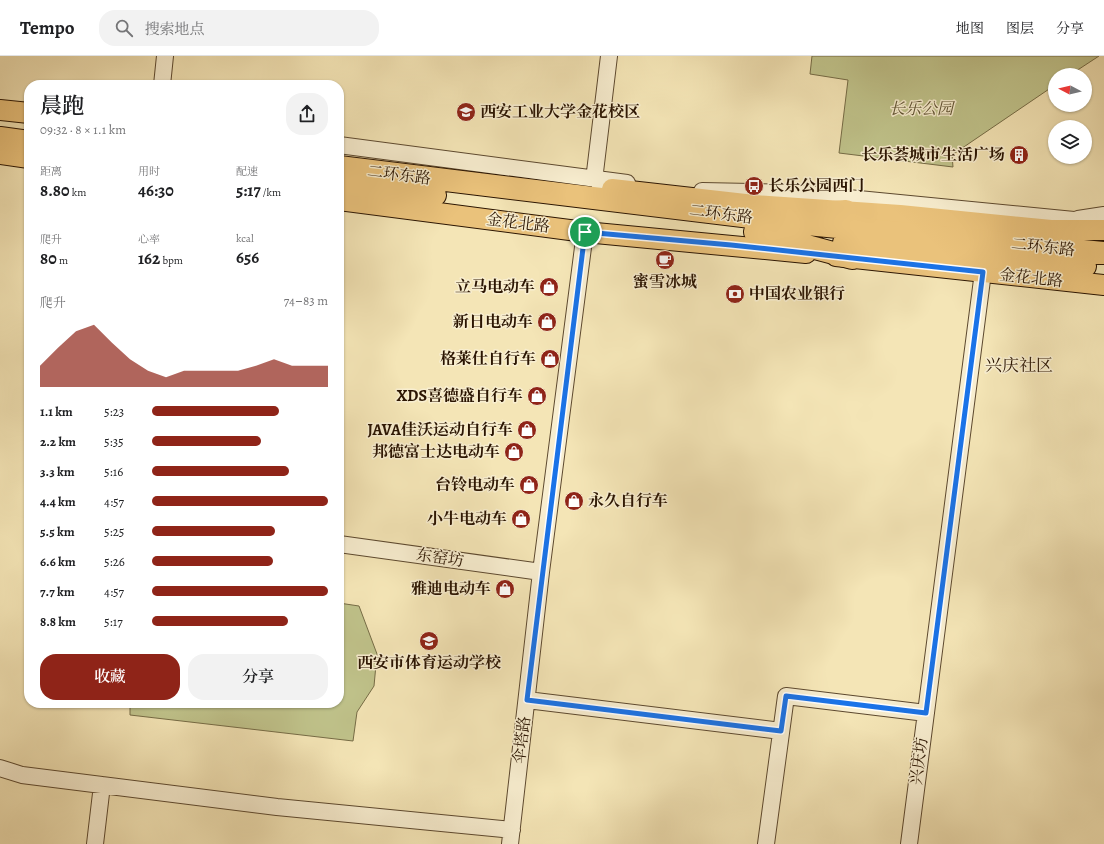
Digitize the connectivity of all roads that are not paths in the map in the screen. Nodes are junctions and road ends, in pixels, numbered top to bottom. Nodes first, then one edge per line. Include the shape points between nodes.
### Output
1 (165, 56) edge
2 (609, 56) edge
3 (163, 80) edge
4 (0, 110) edge
5 (24, 112) edge
6 (0, 124) edge
7 (24, 127) edge
8 (0, 138) edge
9 (24, 141) edge
10 (344, 146) edge
11 (0, 154) edge
12 (24, 157) edge
13 (344, 158) edge
14 (344, 168) edge
15 (344, 184) edge
16 (599, 184) junction
17 (344, 201) edge
18 (846, 211) junction
19 (1104, 215) edge
20 (1074, 220) junction
21 (756, 225) junction
22 (1104, 229) edge
23 (585, 232) junction
24 (1104, 253) edge
25 (980, 257) junction
26 (852, 258) junction
27 (1104, 268) edge
28 (1104, 284) edge
29 (344, 545) edge
30 (542, 572) junction
31 (527, 700) junction
32 (926, 713) junction
33 (781, 731) junction
34 (0, 768) edge
35 (102, 785) junction
36 (511, 837) edge
37 (95, 844) edge
38 (766, 844) edge
39 (909, 844) edge

1 - 3 street
2 - 16 street via 594,172
4 - 5 main road
6 - 7 highway
8 - 9 highway
10 - 16 street
11 - 12 main road
13 - 16 main road
14 - 21 highway, 二环东路
15 - 21 highway, 二环东路
16 - 18 main road via 754,205
16 - 20 street via 683,191 797,193
17 - 23 main road, 金花北路
18 - 21 highway
18 - 22 main road via 1051,230
19 - 20 street
20 - 22 street
21 - 25 highway, 二环东路
21 - 26 highway
23 - 26 main road, 金花北路
23 - 30 street, 伞塔路
24 - 25 highway, 二环东路
25 - 26 main road, 金花北路
25 - 27 highway, 二环东路
25 - 28 main road, 金花北路
25 - 32 street, 兴庆坊
29 - 30 street, 东窑坊
30 - 31 street, 伞塔路
31 - 33 street
31 - 36 street, 伞塔路
32 - 33 street via 786,696
32 - 39 street, 兴庆坊
33 - 38 street
34 - 35 street via 22,775
35 - 36 street
35 - 37 street

